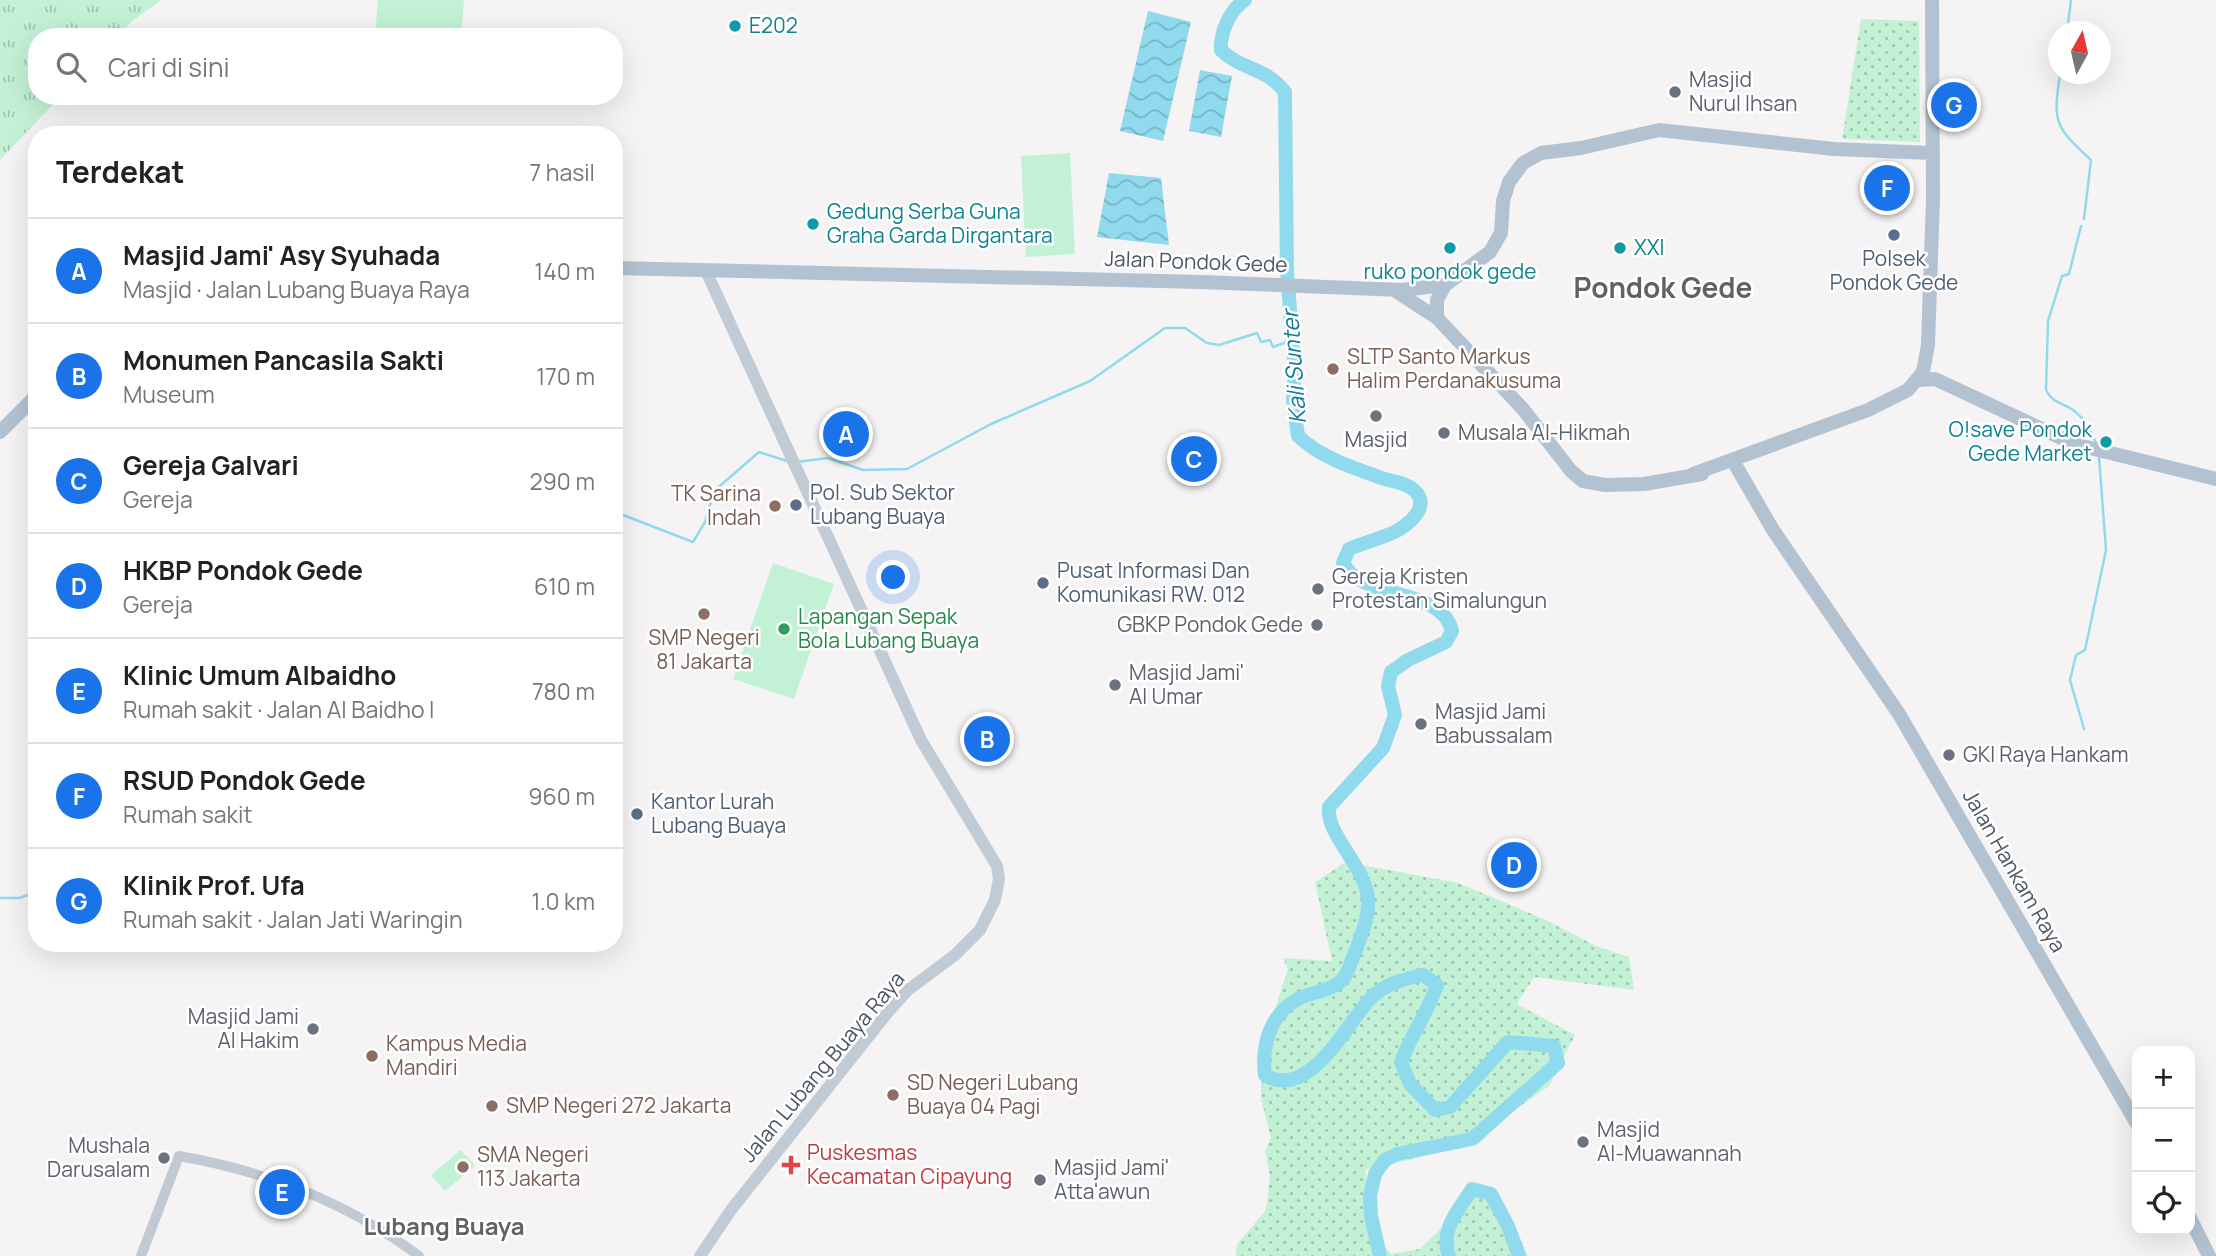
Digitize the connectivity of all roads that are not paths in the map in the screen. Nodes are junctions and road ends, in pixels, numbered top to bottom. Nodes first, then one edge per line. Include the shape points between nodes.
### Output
1 (1932, 0) edge
2 (1932, 153) junction
3 (623, 268) edge
4 (710, 273) junction
5 (1445, 285) junction
6 (1394, 290) junction
7 (1437, 318) junction
8 (1928, 345) junction
9 (1935, 379) junction
10 (1919, 380) junction
11 (28, 404) edge
12 (0, 432) edge
13 (1807, 433) junction
14 (1736, 466) junction
15 (1693, 474) junction
16 (2216, 479) edge
17 (2132, 1115) edge
18 (2195, 1229) edge
19 (141, 1256) edge
20 (419, 1256) edge
21 (700, 1256) edge
22 (2209, 1256) edge

1 - 2 main road
2 - 5 main road via 1834,149 1659,130 1541,153 1523,163 1509,182 1495,245 1471,269
2 - 8 main road
3 - 4 main road, Jalan Pondok Gede
4 - 6 main road, Jalan Pondok Gede
4 - 21 main road, Jalan Lubang Buaya Raya via 921,740 988,850 999,878 991,913 980,930 888,1012 731,1210
5 - 6 main road, Jalan Pondok Gede
5 - 7 main road via 1437,300
6 - 7 main road
7 - 15 main road via 1583,481 1644,484
8 - 9 main road
8 - 10 main road
9 - 10 main road
9 - 16 main road via 2074,444
10 - 13 main road via 1889,400
11 - 12 main road
13 - 14 main road
13 - 15 main road
14 - 15 main road
14 - 17 main road, Jalan Hankam Raya via 1773,530 1899,714
18 - 22 main road
19 - 20 street via 179,1156 250,1173 326,1199

